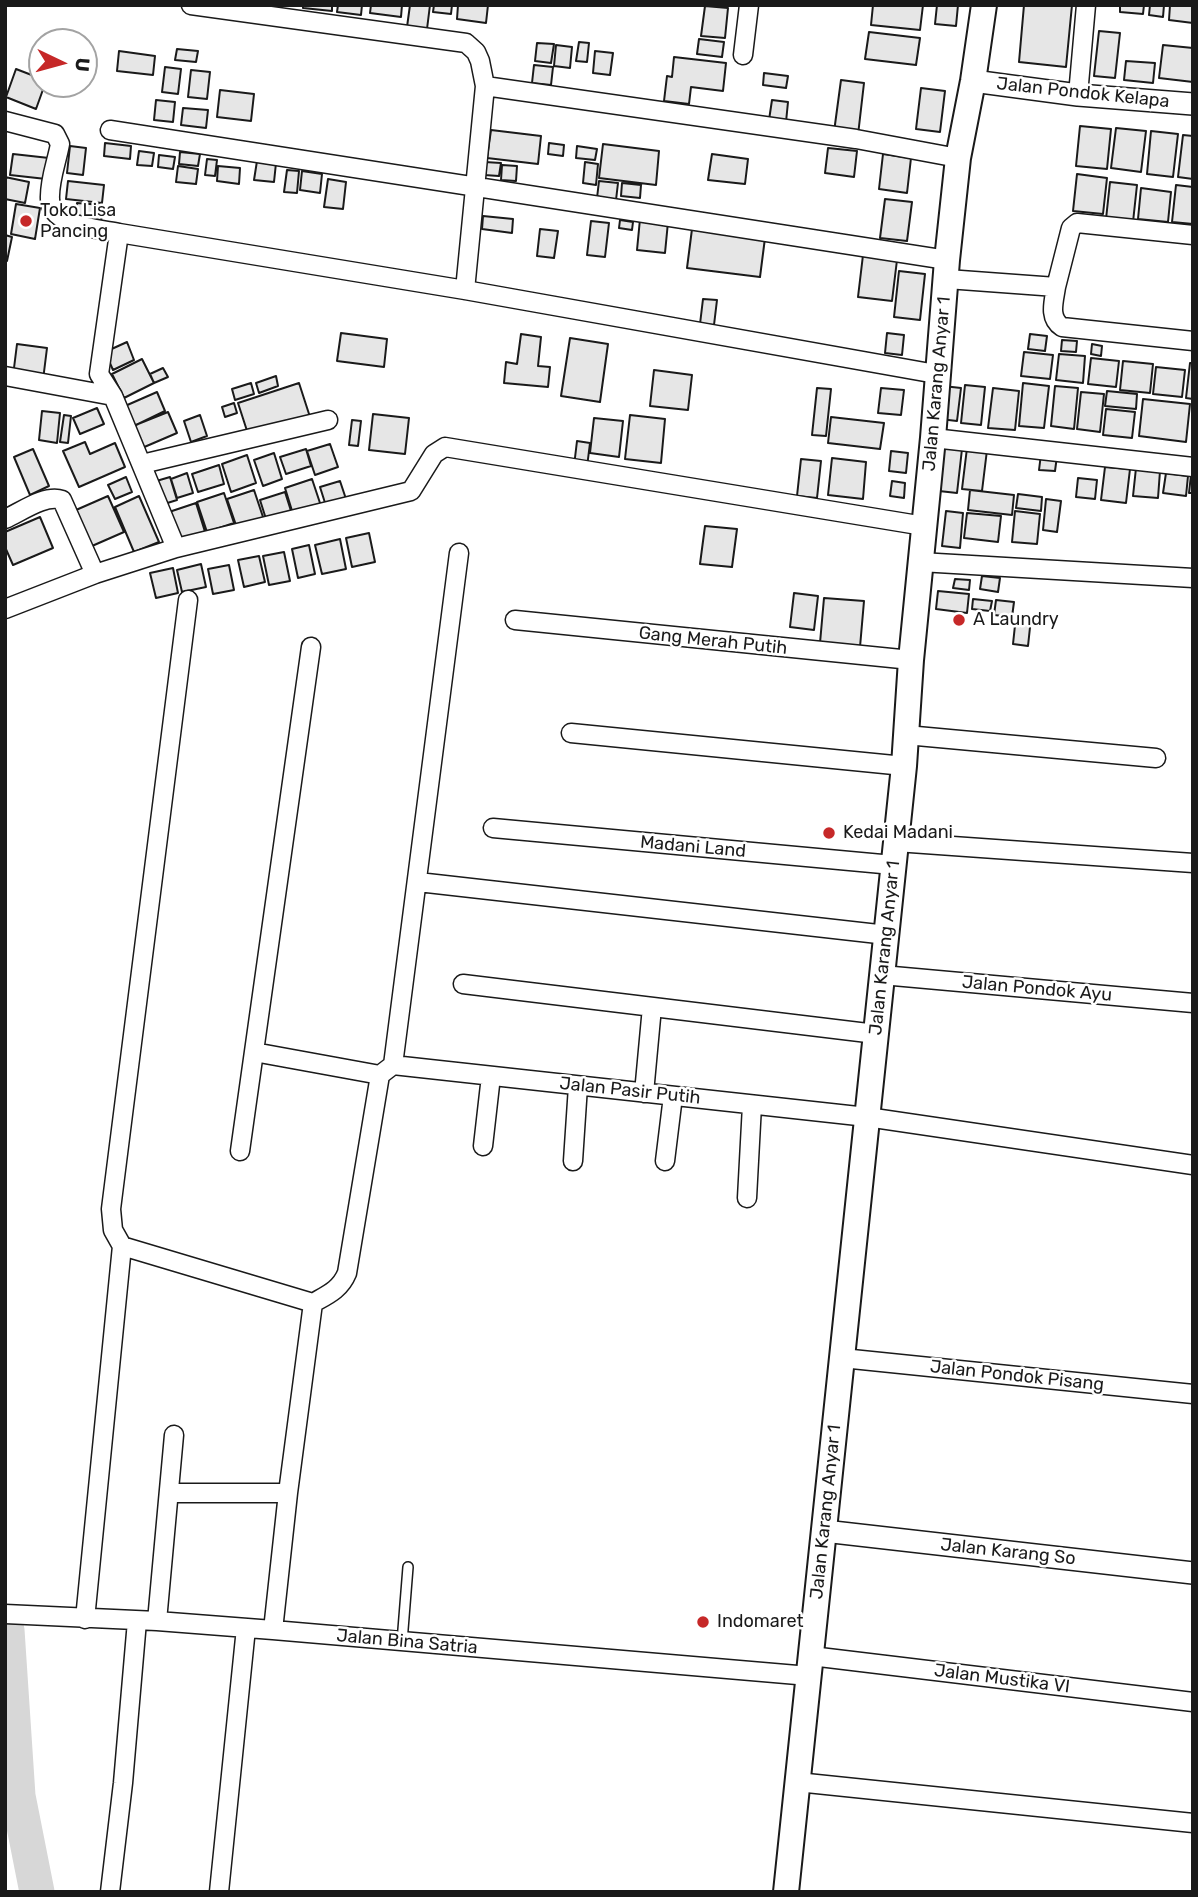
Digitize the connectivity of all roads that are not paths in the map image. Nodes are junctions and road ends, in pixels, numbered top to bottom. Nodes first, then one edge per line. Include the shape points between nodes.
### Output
1 (191, 5) edge
2 (749, 5) edge
3 (984, 5) edge
4 (1086, 5) edge
5 (743, 55) dead end
6 (973, 81) junction
7 (485, 86) junction
8 (1078, 95) junction
9 (1193, 104) edge
10 (5, 121) edge
11 (110, 130) dead end
12 (958, 158) junction
13 (477, 186) junction
14 (119, 233) junction
15 (1193, 234) edge
16 (947, 269) junction
17 (1056, 287) junction
18 (465, 290) junction
19 (1193, 341) edge
20 (936, 374) junction
21 (5, 376) edge
22 (113, 396) junction
23 (328, 420) dead end
24 (933, 438) junction
25 (142, 464) junction
26 (1193, 467) edge
27 (5, 519) edge
28 (923, 526) junction
29 (176, 548) junction
30 (459, 553) dead end
31 (920, 562) junction
32 (95, 574) junction
33 (1193, 578) edge
34 (188, 600) dead end
35 (5, 609) edge
36 (515, 620) dead end
37 (312, 647) dead end
38 (911, 660) junction
39 (571, 733) dead end
40 (906, 735) junction
41 (1156, 758) dead end
42 (904, 766) junction
43 (493, 828) dead end
44 (895, 854) junction
45 (1193, 863) edge
46 (418, 882) junction
47 (887, 935) junction
48 (882, 975) junction
49 (463, 984) dead end
50 (1193, 1003) edge
51 (652, 1007) junction
52 (876, 1034) junction
53 (254, 1052) junction
54 (387, 1070) junction
55 (491, 1076) junction
56 (578, 1086) junction
57 (644, 1093) junction
58 (673, 1096) junction
59 (752, 1105) junction
60 (867, 1117) junction
61 (483, 1146) dead end
62 (240, 1151) dead end
63 (573, 1161) dead end
64 (665, 1161) dead end
65 (1193, 1165) edge
66 (747, 1198) dead end
67 (122, 1246) junction
68 (313, 1303) junction
69 (842, 1359) junction
70 (1193, 1394) edge
71 (174, 1435) dead end
72 (169, 1493) junction
73 (288, 1493) junction
74 (824, 1531) junction
75 (408, 1567) dead end
76 (1193, 1573) edge
77 (5, 1614) edge
78 (85, 1619) junction
79 (137, 1621) junction
80 (157, 1621) junction
81 (246, 1628) junction
82 (274, 1630) junction
83 (401, 1642) junction
84 (810, 1666) junction
85 (1193, 1702) edge
86 (797, 1782) junction
87 (1193, 1822) edge
88 (110, 1892) edge
89 (219, 1892) edge
90 (786, 1892) edge

1 - 7 street via 466,43 480,61
2 - 5 street
3 - 6 main road, Jalan Karang Anyar 1
4 - 8 street
6 - 8 street, Jalan Pondok Kelapa
6 - 12 main road, Jalan Karang Anyar 1
7 - 12 street
7 - 13 street
8 - 9 street, Jalan Pondok Kelapa
10 - 14 street via 59,138 50,199 53,212 65,221
11 - 13 street
12 - 16 main road, Jalan Karang Anyar 1
13 - 16 street
13 - 18 street
14 - 18 street
14 - 22 street via 98,368
15 - 17 street via 1077,223 1071,228
16 - 17 street
16 - 20 main road, Jalan Karang Anyar 1
17 - 19 street via 1053,313 1062,327
18 - 20 street
20 - 24 main road, Jalan Karang Anyar 1
21 - 22 street
22 - 25 street
23 - 25 street
24 - 26 street
24 - 28 main road, Jalan Karang Anyar 1
25 - 29 street
27 - 32 street via 45,500 62,500
28 - 29 street via 445,447 434,454 411,491
28 - 31 main road, Jalan Karang Anyar 1
29 - 32 street
30 - 46 street
31 - 33 street
31 - 38 main road, Jalan Karang Anyar 1
32 - 35 street
34 - 67 street via 111,1209 113,1230
36 - 38 street, Gang Merah Putih
37 - 53 street
38 - 40 main road, Jalan Karang Anyar 1
39 - 42 street
40 - 41 street
40 - 42 main road, Jalan Karang Anyar 1
42 - 44 main road, Jalan Karang Anyar 1
43 - 44 street, Madani Land
44 - 45 street, Madani Land
44 - 47 main road, Jalan Karang Anyar 1
46 - 47 street
46 - 54 street
47 - 48 main road, Jalan Karang Anyar 1
48 - 50 street, Jalan Pondok Ayu
48 - 52 main road, Jalan Karang Anyar 1
49 - 51 street
51 - 52 street
51 - 57 street
52 - 60 main road, Jalan Karang Anyar 1
53 - 54 street, Jalan Pasir Putih
53 - 62 street
54 - 55 street, Jalan Pasir Putih
54 - 68 street via 347,1273 336,1290
55 - 56 street, Jalan Pasir Putih
55 - 61 street
56 - 57 street, Jalan Pasir Putih
56 - 63 street
57 - 58 street, Jalan Pasir Putih
58 - 59 street, Jalan Pasir Putih
58 - 64 street
59 - 60 street, Jalan Pasir Putih
59 - 66 street
60 - 65 street, Jalan Pasir Putih
60 - 69 main road, Jalan Karang Anyar 1
67 - 68 street
67 - 78 street
68 - 73 street
69 - 70 street, Jalan Pondok Pisang
69 - 74 main road, Jalan Karang Anyar 1
71 - 72 street
72 - 73 street
72 - 80 street
73 - 82 street
74 - 76 street, Jalan Karang So
74 - 84 main road, Jalan Karang Anyar 1
75 - 83 lane
77 - 78 street, Jalan Bina Satria
78 - 79 street, Jalan Bina Satria
79 - 80 street, Jalan Bina Satria
79 - 88 street
80 - 81 street, Jalan Bina Satria
81 - 82 street, Jalan Bina Satria
81 - 89 street
82 - 83 street, Jalan Bina Satria
83 - 84 street, Jalan Bina Satria
84 - 85 street, Jalan Mustika VI
84 - 86 main road, Jalan Karang Anyar 1
86 - 87 street
86 - 90 main road, Jalan Karang Anyar 1

